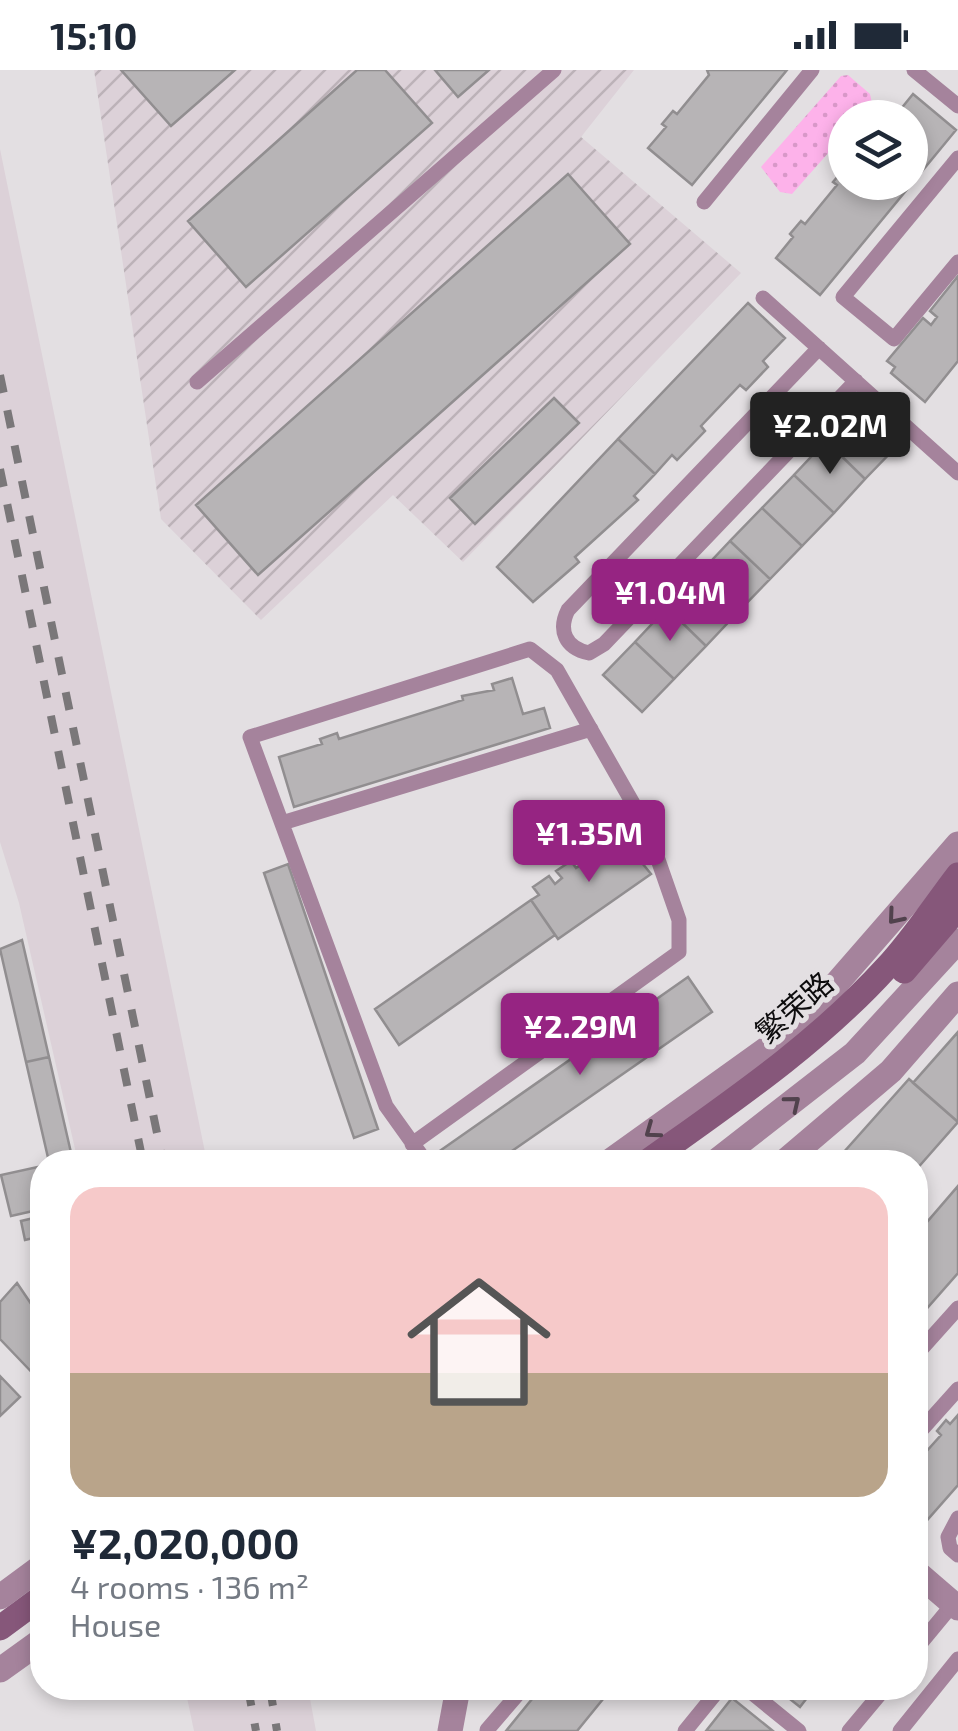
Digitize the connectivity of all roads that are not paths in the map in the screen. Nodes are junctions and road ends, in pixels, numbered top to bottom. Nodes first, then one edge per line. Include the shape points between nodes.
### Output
1 (554, 70) edge
2 (812, 70) edge
3 (914, 70) edge
4 (958, 106) edge
5 (958, 158) edge
6 (704, 202) dead end
7 (958, 262) edge
8 (763, 298) dead end
9 (818, 348) junction
10 (856, 381) junction
11 (197, 382) dead end
12 (958, 472) edge
13 (591, 730) junction
14 (282, 822) junction
15 (958, 844) edge
16 (958, 874) edge
17 (958, 908) edge
18 (958, 941) edge
19 (958, 994) edge
20 (412, 1144) junction
21 (417, 1150) edge
22 (625, 1150) edge
23 (664, 1150) edge
24 (691, 1150) edge
25 (730, 1150) edge
26 (798, 1150) edge
27 (958, 1308) edge
28 (928, 1341) edge
29 (958, 1389) edge
30 (928, 1422) edge
31 (958, 1518) edge
32 (958, 1555) edge
33 (30, 1575) edge
34 (928, 1582) edge
35 (0, 1596) edge
36 (30, 1606) edge
37 (956, 1606) edge
38 (30, 1625) edge
39 (0, 1628) edge
40 (928, 1636) edge
41 (0, 1647) edge
42 (30, 1649) edge
43 (958, 1659) edge
44 (0, 1670) edge
45 (928, 1696) edge
46 (456, 1700) edge
47 (513, 1700) edge
48 (710, 1700) edge
49 (761, 1700) edge
50 (874, 1700) edge
51 (925, 1700) edge
52 (487, 1730) edge
53 (450, 1731) edge
54 (685, 1731) edge
55 (800, 1731) edge
56 (849, 1731) edge
57 (900, 1731) edge

1 - 11 lane
2 - 6 lane
3 - 4 lane
5 - 7 lane via 843,297 894,339
8 - 9 lane
9 - 10 lane
9 - 10 lane via 568,610 562,635 579,651 604,644
10 - 12 lane
13 - 14 lane
13 - 14 lane via 557,670 530,649 250,736
13 - 20 lane via 646,828 679,920 679,952
14 - 20 lane via 386,1106
15 -> 22 street via 816,1007
16 - 23 main road, 繁荣路 via 890,965 842,1012
17 - 24 main road, 繁荣路 via 853,1024
25 -> 18 street via 855,1053
19 - 26 street via 891,1071
20 - 21 lane
27 - 28 lane
29 - 30 lane
31 - 32 lane via 948,1537
33 - 35 street
34 - 37 street
36 - 39 main road
37 - 40 lane
38 - 41 main road
42 - 44 street
43 - 45 lane
46 - 53 street
47 - 52 lane
48 - 54 lane
49 - 55 lane
50 - 56 lane
51 - 57 lane

